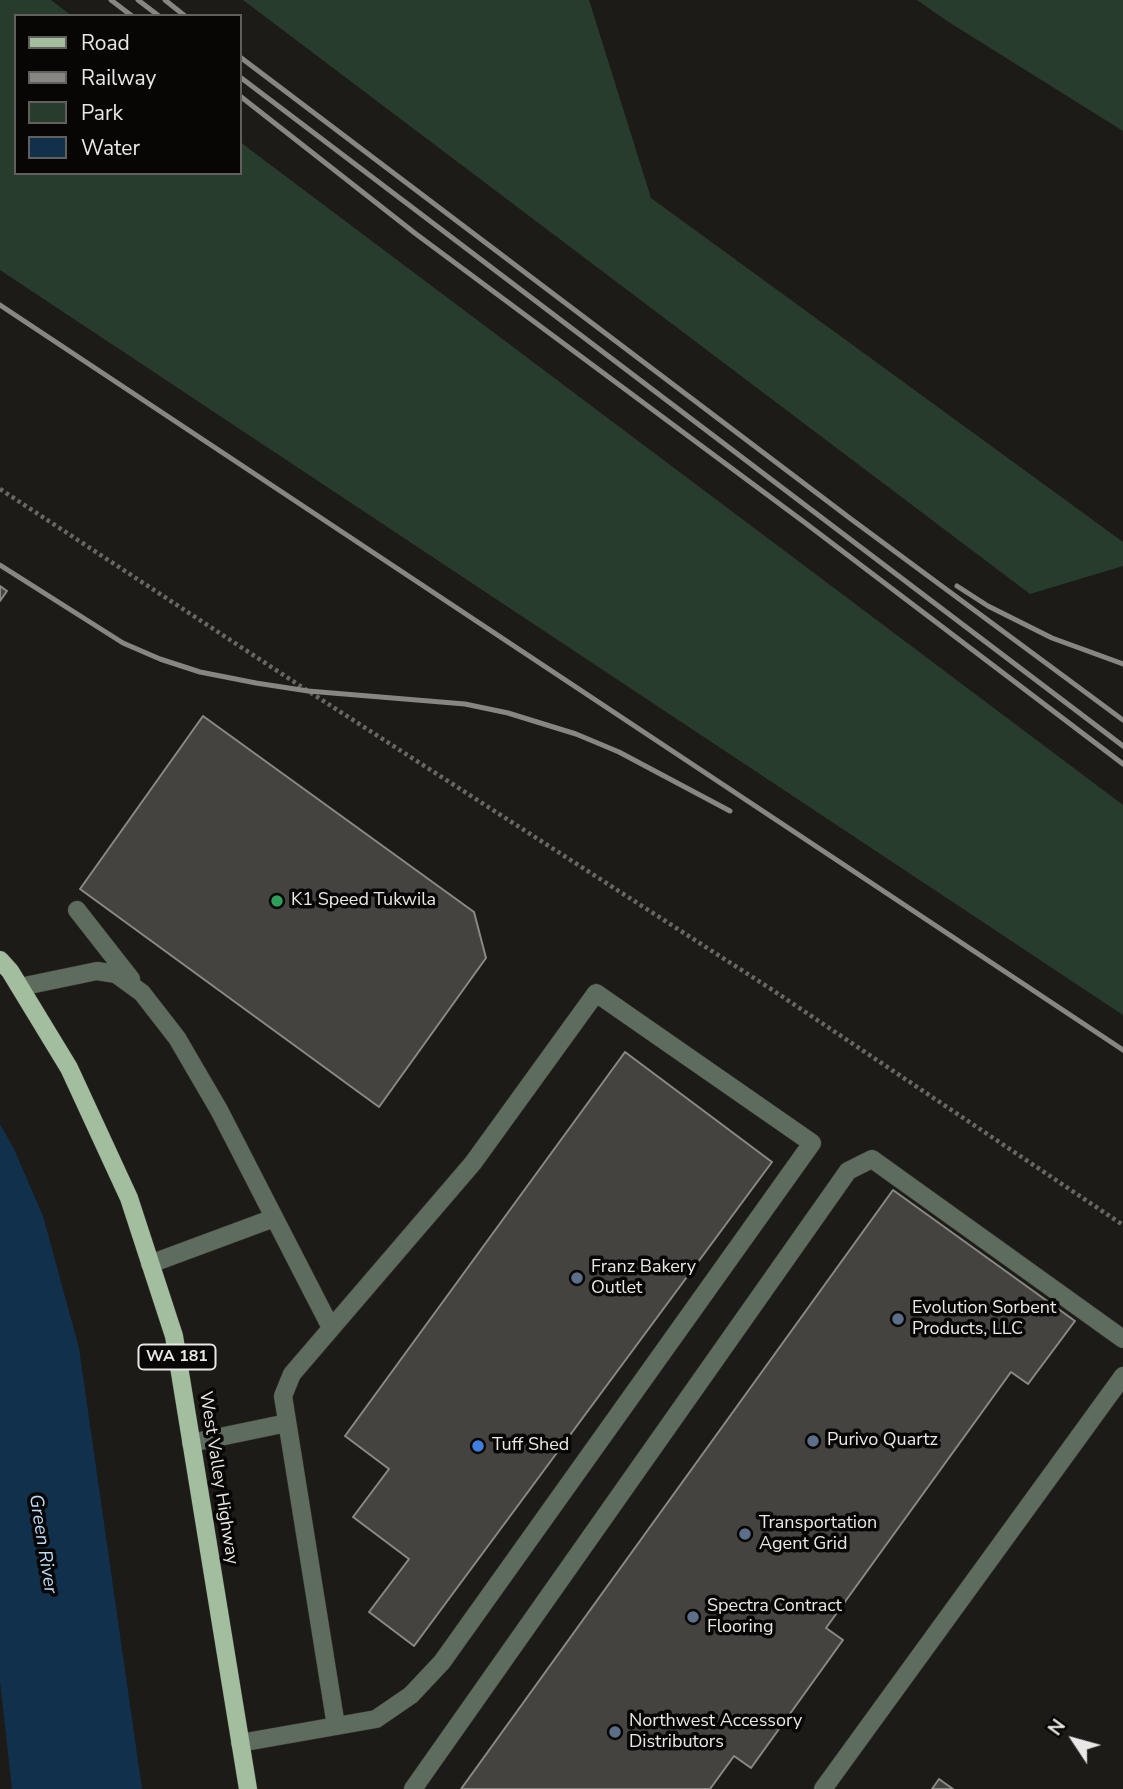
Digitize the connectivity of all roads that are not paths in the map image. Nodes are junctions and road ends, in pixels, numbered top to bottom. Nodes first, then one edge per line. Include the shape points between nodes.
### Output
1 (77, 910) dead end
2 (0, 960) edge
3 (20, 987) junction
4 (142, 993) junction
5 (274, 1218) junction
6 (150, 1264) junction
7 (331, 1328) junction
8 (1123, 1339) edge
9 (1123, 1376) edge
10 (287, 1423) junction
11 (191, 1443) junction
12 (336, 1726) junction
13 (240, 1744) junction
14 (247, 1789) edge
15 (413, 1789) edge
16 (823, 1789) edge

1 - 4 lane
2 - 3 main road, West Valley Highway / WA 181
3 - 4 lane via 97,971 116,974
3 - 6 main road, West Valley Highway / WA 181 via 69,1068 129,1198
4 - 5 lane via 177,1038
5 - 6 lane
5 - 7 lane
6 - 11 main road, West Valley Highway / WA 181 via 174,1336
7 - 10 lane via 292,1374 283,1396
7 - 12 lane via 473,1163 596,993 812,1143 442,1662 411,1695 376,1719
8 - 15 lane via 872,1159 848,1171
9 - 16 lane
10 - 11 lane
10 - 12 lane
11 - 13 main road, West Valley Highway / WA 181
12 - 13 lane
13 - 14 main road, West Valley Highway / WA 181

